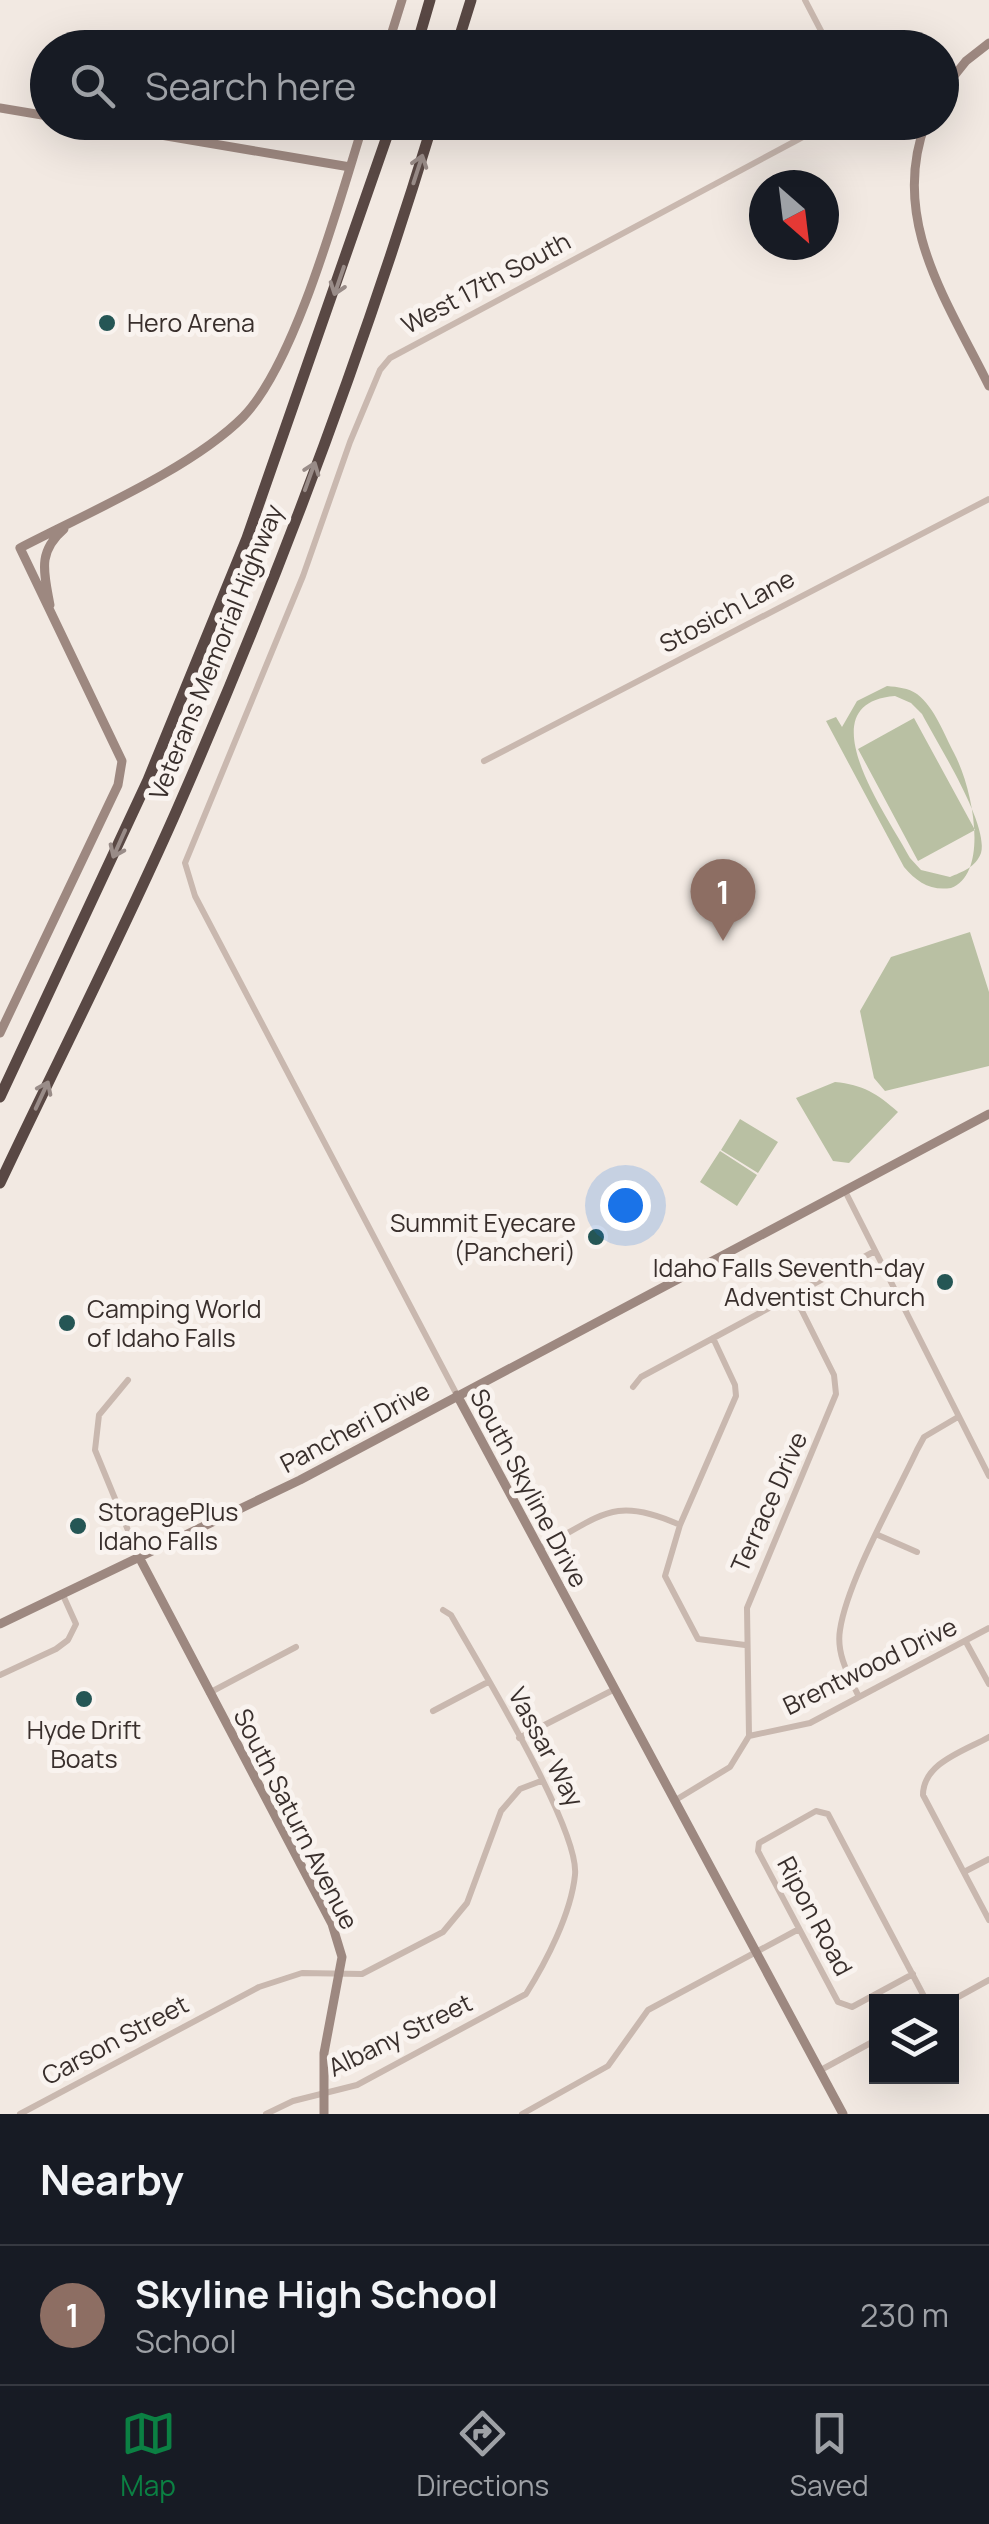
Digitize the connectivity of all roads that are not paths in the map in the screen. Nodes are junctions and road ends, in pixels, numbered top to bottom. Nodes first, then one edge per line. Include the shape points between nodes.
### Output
1 (402, 0) edge
2 (430, 0) edge
3 (471, 0) edge
4 (805, 0) edge
5 (393, 30) edge
6 (421, 30) edge
7 (462, 30) edge
8 (821, 30) edge
9 (989, 43) edge
10 (959, 69) edge
11 (0, 108) edge
12 (30, 113) edge
13 (188, 140) edge
14 (359, 140) edge
15 (386, 140) edge
16 (427, 140) edge
17 (797, 140) edge
18 (922, 140) edge
19 (350, 168) junction
20 (989, 386) edge
21 (989, 499) edge
22 (77, 518) junction
23 (54, 622) junction
24 (484, 761) dead end
25 (187, 876) joint
26 (0, 1033) edge
27 (0, 1097) edge
28 (989, 1114) edge
29 (0, 1183) edge
30 (845, 1190) junction
31 (875, 1250) junction
32 (794, 1295) junction
33 (713, 1338) junction
34 (128, 1380) dead end
35 (632, 1387) dead end
36 (457, 1395) junction
37 (958, 1417) junction
38 (989, 1476) edge
39 (680, 1526) junction
40 (878, 1535) junction
41 (538, 1550) junction
42 (917, 1552) dead end
43 (139, 1558) junction
44 (62, 1592) junction
45 (443, 1610) dead end
46 (0, 1624) edge
47 (989, 1628) edge
48 (966, 1642) junction
49 (745, 1645) junction
50 (296, 1646) dead end
51 (0, 1675) edge
52 (488, 1682) junction
53 (989, 1684) edge
54 (613, 1690) junction
55 (209, 1693) junction
56 (859, 1696) junction
57 (433, 1711) dead end
58 (749, 1736) junction
59 (989, 1737) edge
60 (519, 1738) junction
61 (542, 1782) junction
62 (674, 1801) junction
63 (989, 1859) edge
64 (964, 1872) junction
65 (989, 1920) edge
66 (799, 1928) junction
67 (755, 1952) junction
68 (540, 1972) joint
69 (340, 1974) junction
70 (913, 1974) junction
71 (989, 1980) edge
72 (923, 1994) edge
73 (959, 1996) edge
74 (869, 2044) edge
75 (819, 2071) junction
76 (320, 2095) junction
77 (20, 2114) edge
78 (266, 2114) edge
79 (324, 2114) edge
80 (522, 2114) edge
81 (843, 2114) edge

1 - 5 street
2 - 6 highway
3 - 7 highway
4 - 8 street
9 - 10 street
11 - 12 street
13 - 19 street
14 - 19 street
15 -> 27 highway, Veterans Memorial Highway via 247,538 148,780
29 -> 16 highway, Veterans Memorial Highway via 183,795 297,513
17 - 25 street, West 17th South via 390,358 380,370 190,846
18 - 20 street via 913,175 914,220
19 - 22 street via 264,391 204,449
21 - 24 street, Stosich Lane
22 - 23 street via 42,560
22 - 23 street via 20,548
23 - 26 street via 118,749 121,775
25 - 36 street, South Skyline Drive
28 - 30 street, Pancheri Drive
30 - 31 street
30 - 36 street, Pancheri Drive
31 - 32 street
31 - 37 street
32 - 33 street
32 - 49 street, Terrace Drive via 834,1375 835,1402 752,1589
33 - 35 street via 640,1376
33 - 39 street via 736,1396
34 - 43 street via 99,1415 94,1450
36 - 41 street, South Skyline Drive
36 - 43 street, Pancheri Drive
37 - 38 street
37 - 40 street via 924,1438
39 - 41 street via 623,1507
39 - 49 street via 665,1576 698,1639
40 - 42 street
40 - 56 street via 840,1630 844,1665
41 - 54 street, South Skyline Drive
43 - 44 street, Pancheri Drive
43 - 55 street, South Saturn Avenue
44 - 46 street, Pancheri Drive
44 - 51 street via 76,1624 68,1640
45 - 52 street, Vassar Way via 452,1614
47 - 48 street, Brentwood Drive
48 - 53 street
48 - 56 street, Brentwood Drive
49 - 58 street, Terrace Drive
50 - 55 street
52 - 57 street
52 - 60 street, Vassar Way
54 - 60 street
54 - 62 street, South Skyline Drive
55 - 69 street, South Saturn Avenue via 332,1924
56 - 58 street, Brentwood Drive via 794,1730
58 - 62 street via 730,1767
59 - 64 street via 931,1770 923,1784 923,1796
60 - 61 street, Vassar Way
61 - 68 street, Vassar Way via 566,1825 576,1874
61 - 69 street, Carson Street via 520,1789 501,1811 478,1879 443,1932 362,1974
62 - 67 street, South Skyline Drive
63 - 64 street
64 - 65 street
66 - 67 street
66 - 70 street, Ripon Road via 844,2006
66 - 70 street, Ripon Road via 759,1843 822,1810
67 - 75 street, South Skyline Drive
67 - 80 street via 648,2010 608,2066
68 - 76 street, Albany Street via 526,1994 357,2085
69 - 76 street, South Saturn Avenue
69 - 77 street, Carson Street via 302,1974 230,2002
70 - 72 street, Ripon Road
71 - 73 street
74 - 75 street
75 - 81 street, South Skyline Drive
76 - 78 street, Albany Street
76 - 79 street, South Saturn Avenue

